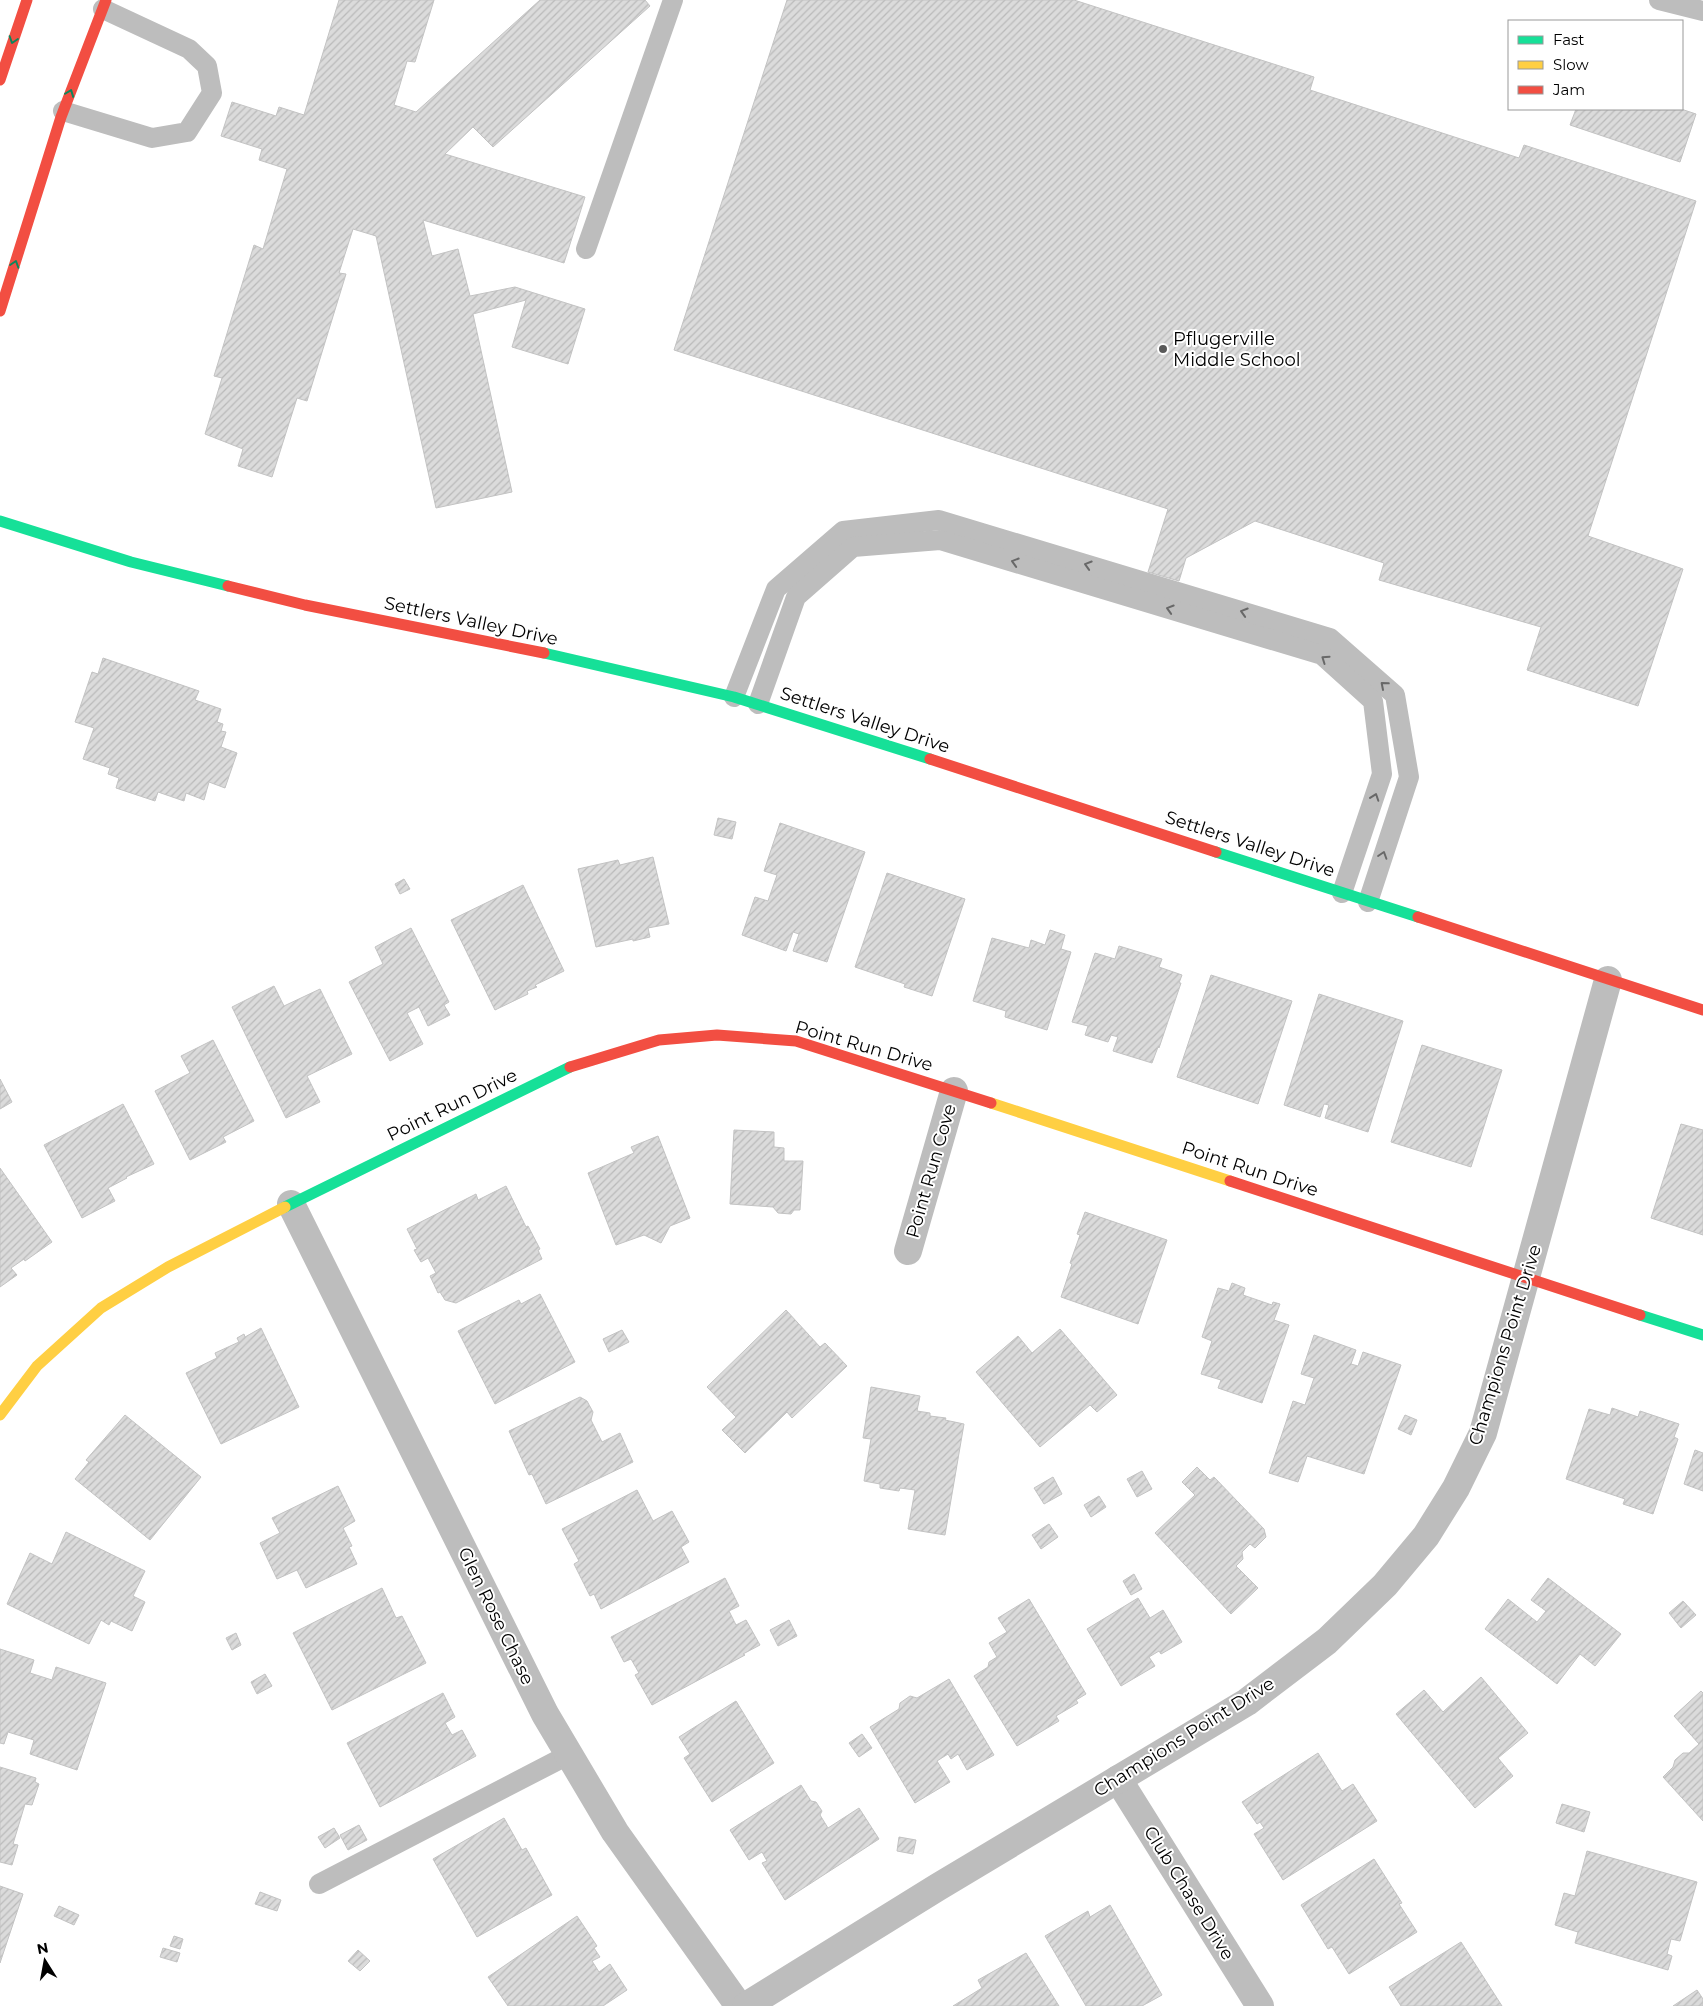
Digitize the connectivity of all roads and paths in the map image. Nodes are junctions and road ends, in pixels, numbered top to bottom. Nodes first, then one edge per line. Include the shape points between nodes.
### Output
1 (27, 0) edge
2 (673, 0) edge
3 (1659, 0) edge
4 (104, 4) edge
5 (1703, 11) edge
6 (0, 80) edge
7 (64, 112) junction
8 (586, 249) dead end
9 (0, 311) edge
10 (0, 521) edge
11 (734, 697) junction
12 (758, 704) junction
13 (1342, 893) junction
14 (1368, 902) junction
15 (1608, 980) junction
16 (1703, 1010) edge
17 (954, 1091) junction
18 (291, 1204) junction
19 (908, 1251) dead end
20 (1527, 1278) junction
21 (1703, 1334) edge
22 (0, 1415) edge
23 (568, 1755) junction
24 (1118, 1779) junction
25 (320, 1884) dead end
26 (739, 2006) edge
27 (746, 2006) edge
28 (1260, 2006) edge

1 -> 6 street
2 - 8 lane
3 - 5 lane
7 -> 4 street
4 - 7 lane via 189,48 207,66 212,93 187,132 152,138
9 -> 7 street
10 - 11 street, Settlers Valley Drive via 130,562 305,605 516,647
11 - 12 street, Settlers Valley Drive
14 -> 11 lane via 1409,777 1395,695 1330,638 939,520 844,531 776,589
12 - 13 street, Settlers Valley Drive
13 -> 12 lane via 1382,774 1373,701 1322,655 940,540 863,546 853,547 796,597
13 - 14 street, Settlers Valley Drive
14 - 15 street, Settlers Valley Drive
15 - 16 street, Settlers Valley Drive
15 - 20 street, Champions Point Drive
17 - 18 street, Point Run Drive via 796,1041 717,1035 659,1040 576,1064
17 - 19 street, Point Run Cove
17 - 20 street, Point Run Drive
18 - 22 street, Point Run Drive via 168,1267 101,1308 37,1366
18 - 23 street, Glen Rose Chase
20 - 21 street, Point Run Drive
20 - 24 street, Champions Point Drive via 1483,1433 1456,1488 1426,1536 1385,1585 1326,1641 1247,1702
23 - 25 lane
23 - 26 street, Glen Rose Chase via 615,1832
24 - 27 street, Champions Point Drive
24 - 28 street, Club Chase Drive

